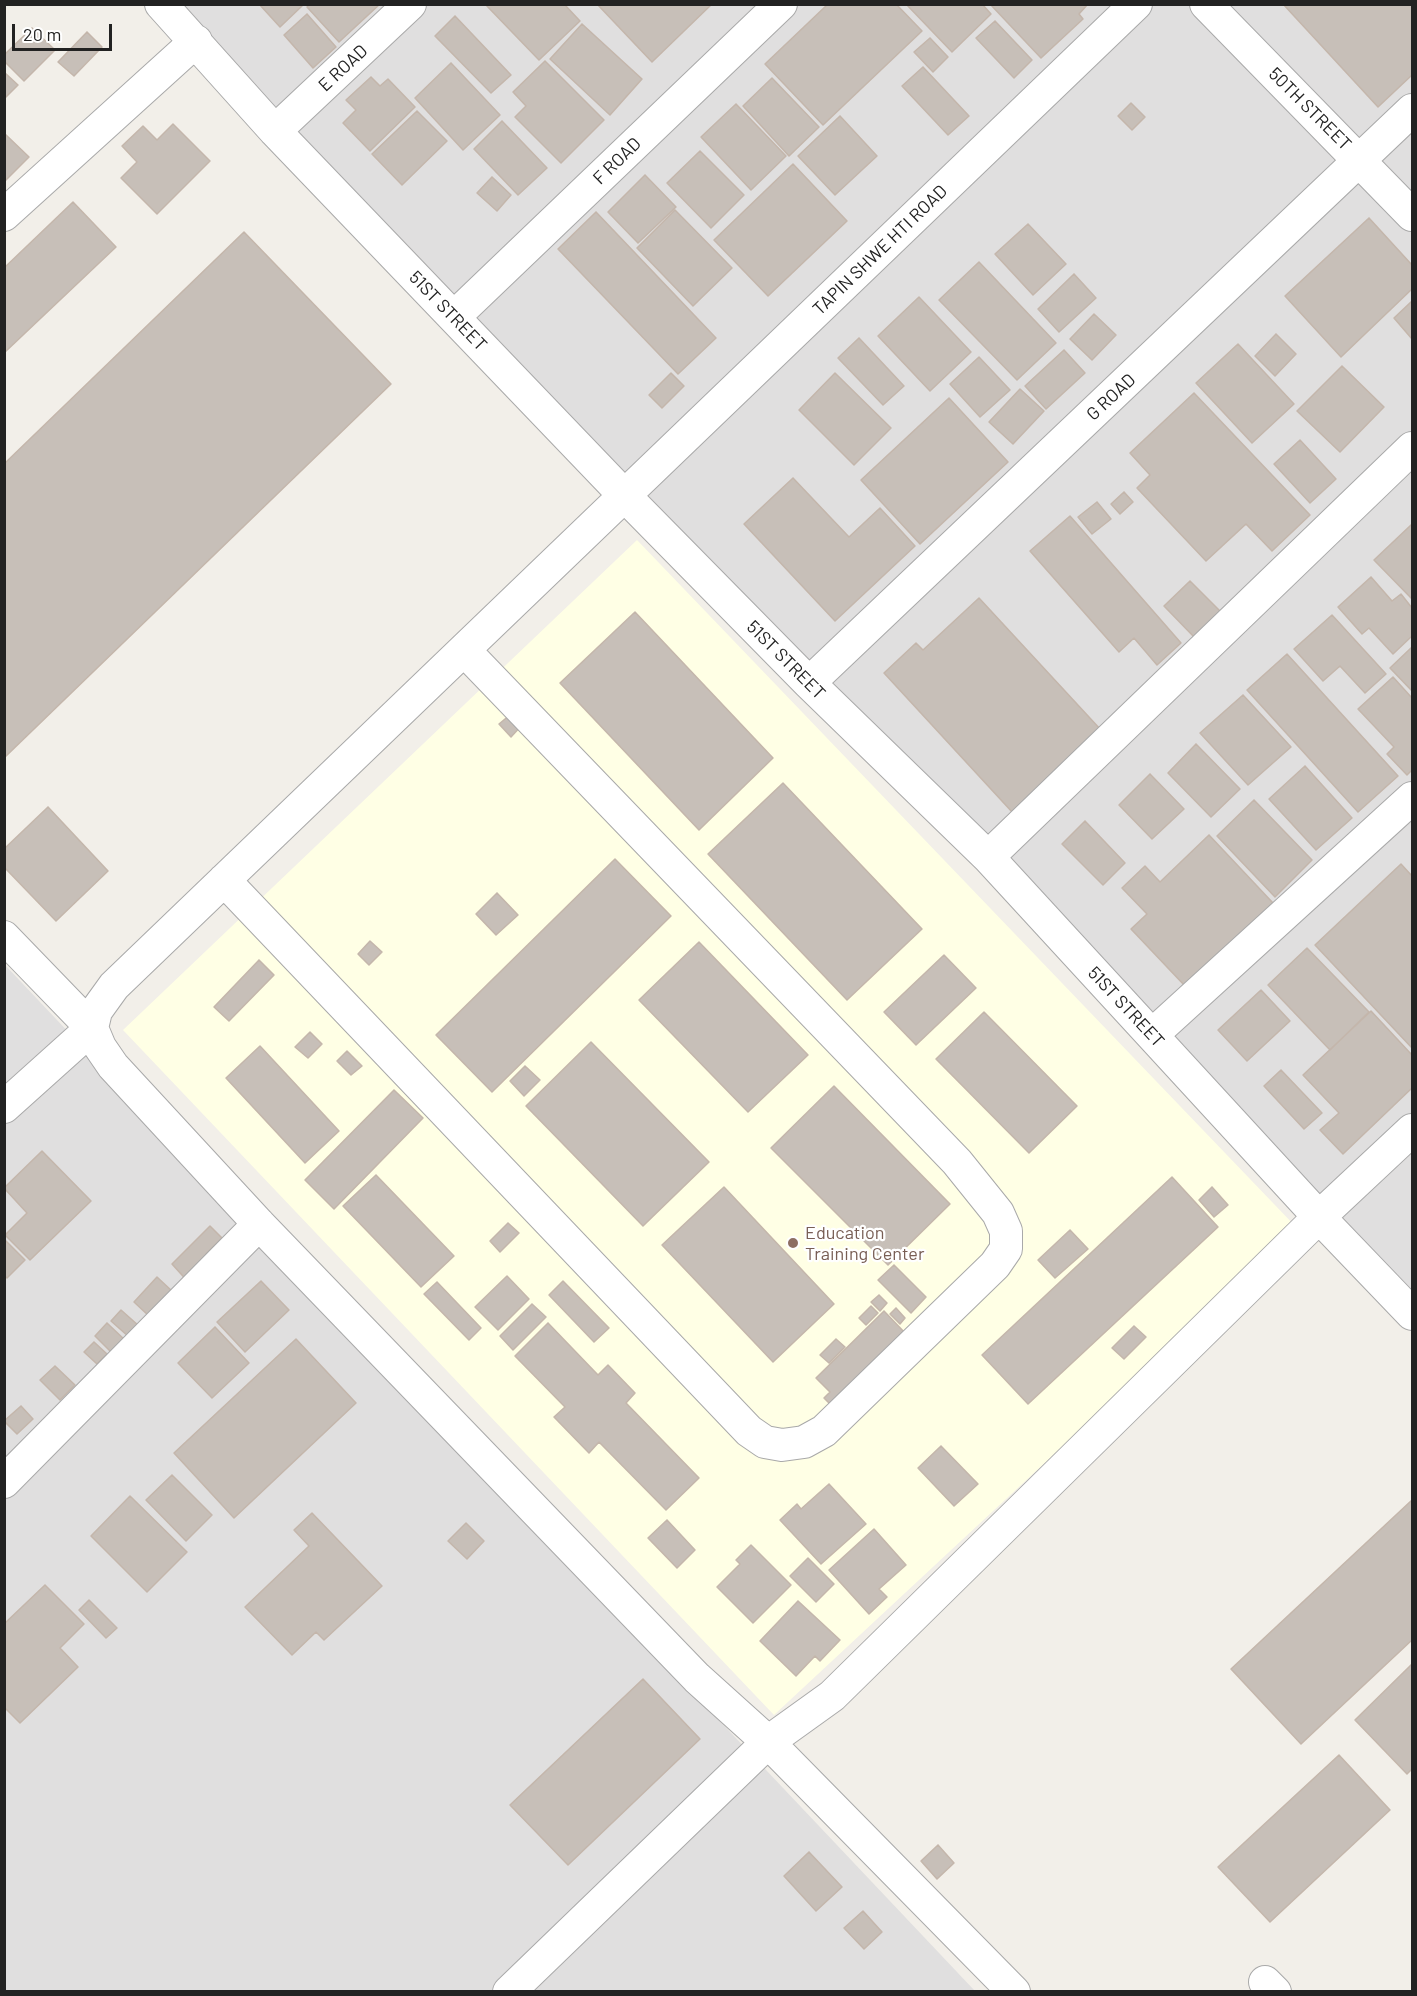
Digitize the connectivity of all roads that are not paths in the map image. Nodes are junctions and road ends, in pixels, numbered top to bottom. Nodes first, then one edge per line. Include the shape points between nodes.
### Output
1 (161, 4) edge
2 (410, 4) edge
3 (781, 4) edge
4 (1136, 4) edge
5 (1206, 4) edge
6 (195, 41) junction
7 (1413, 110) edge
8 (275, 131) junction
9 (1360, 160) junction
10 (4, 215) edge
11 (1413, 215) edge
12 (454, 317) junction
13 (1413, 448) edge
14 (624, 495) junction
15 (464, 650) junction
16 (809, 683) junction
17 (1413, 798) edge
18 (988, 857) junction
19 (224, 880) junction
20 (4, 937) edge
21 (92, 1028) junction
22 (1152, 1035) junction
23 (4, 1107) edge
24 (1413, 1130) edge
25 (1319, 1217) junction
26 (259, 1224) junction
27 (1413, 1314) edge
28 (4, 1482) edge
29 (768, 1742) junction
30 (509, 1992) edge
31 (1014, 1992) edge

1 - 6 street, 51ST STREET
2 - 8 street, E ROAD
3 - 12 street, F ROAD
4 - 14 street, TAPIN SHWE HTI ROAD
5 - 9 street, 50TH STREET
6 - 8 street, 51ST STREET
6 - 10 street
7 - 9 street, G ROAD
8 - 12 street, 51ST STREET
9 - 11 street, 50TH STREET
9 - 16 street, G ROAD
12 - 14 street, 51ST STREET
13 - 18 street
14 - 15 street, TAPIN SHWE HTI ROAD
14 - 16 street, 51ST STREET
15 - 19 street, TAPIN SHWE HTI ROAD
15 - 19 street via 957,1162 998,1213 1006,1231 1006,1249 995,1265 824,1431 804,1442 782,1445 765,1442 749,1431
16 - 18 street, 51ST STREET
17 - 22 street
18 - 22 street, 51ST STREET
19 - 21 street, TAPIN SHWE HTI ROAD via 114,986 96,1011
20 - 21 street
21 - 23 street
21 - 26 street via 113,1066
22 - 25 street, 51ST STREET
24 - 25 street
25 - 27 street, 51ST STREET
25 - 29 street via 832,1696
26 - 28 street
26 - 29 street via 697,1678
29 - 30 street
29 - 31 street

